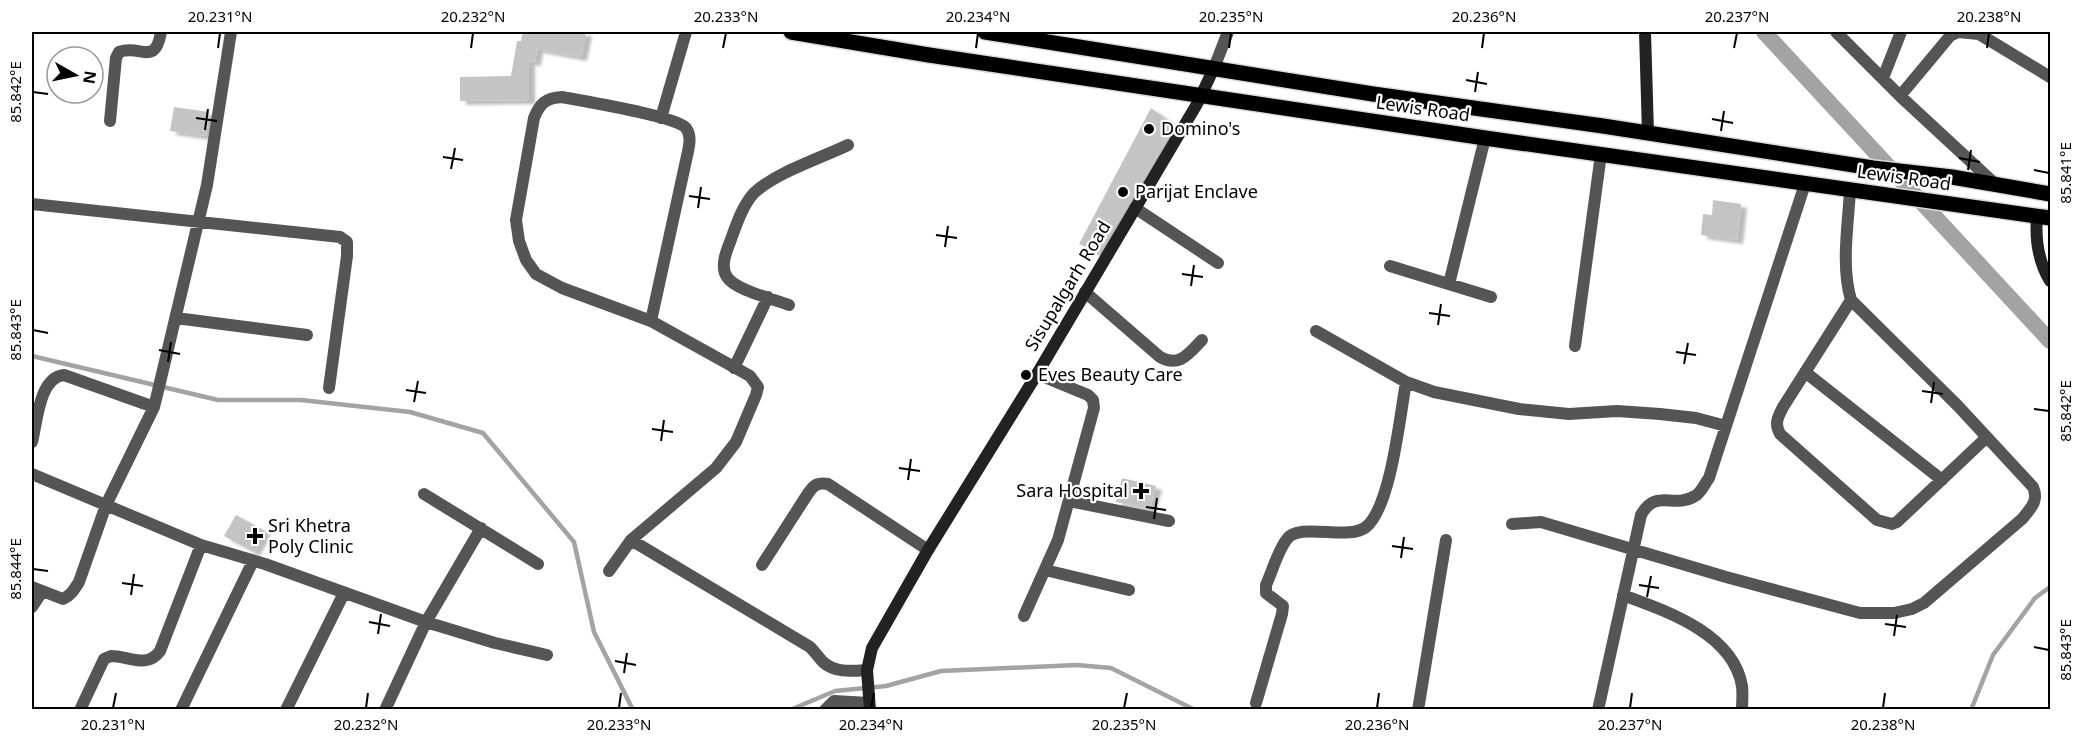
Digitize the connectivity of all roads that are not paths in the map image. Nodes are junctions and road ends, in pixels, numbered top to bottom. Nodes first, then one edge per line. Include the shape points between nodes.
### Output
1 (160, 32) edge
2 (231, 32) edge
3 (686, 32) edge
4 (791, 32) edge
5 (985, 32) edge
6 (1228, 32) edge
7 (1645, 32) edge
8 (1836, 32) edge
9 (1901, 32) edge
10 (1980, 33) edge
11 (1049, 37) edge
12 (1214, 68) junction
13 (2050, 77) edge
14 (1883, 78) junction
15 (1202, 96) junction
16 (1900, 96) junction
17 (661, 118) junction
18 (110, 122) dead end
19 (1648, 133) junction
20 (1485, 138) junction
21 (848, 145) dead end
22 (1601, 154) junction
23 (1644, 161) junction
24 (1805, 184) junction
25 (1995, 184) junction
26 (1850, 191) junction
27 (2050, 194) edge
28 (32, 204) edge
29 (1135, 208) junction
30 (2044, 217) edge
31 (199, 221) junction
32 (1218, 263) dead end
33 (1390, 266) dead end
34 (2050, 281) edge
35 (1449, 284) junction
36 (1085, 292) junction
37 (768, 297) junction
38 (1491, 297) dead end
39 (1851, 300) junction
40 (789, 304) dead end
41 (176, 318) junction
42 (651, 321) junction
43 (1316, 331) dead end
44 (307, 335) dead end
45 (1202, 340) dead end
46 (1575, 346) dead end
47 (734, 368) junction
48 (1804, 372) junction
49 (1037, 374) junction
50 (1406, 382) junction
51 (329, 388) dead end
52 (155, 401) junction
53 (1725, 426) junction
54 (1987, 437) junction
55 (32, 442) edge
56 (32, 474) edge
57 (1942, 480) junction
58 (424, 494) dead end
59 (1069, 501) junction
60 (106, 506) junction
61 (1168, 521) dead end
62 (1512, 524) dead end
63 (481, 528) junction
64 (631, 540) junction
65 (1446, 540) dead end
66 (201, 545) junction
67 (928, 550) junction
68 (1633, 550) junction
69 (254, 561) junction
70 (538, 564) dead end
71 (762, 565) dead end
72 (1045, 570) junction
73 (609, 571) dead end
74 (37, 589) edge
75 (1129, 590) dead end
76 (344, 593) junction
77 (1623, 595) junction
78 (32, 607) edge
79 (1024, 616) dead end
80 (426, 622) junction
81 (547, 655) dead end
82 (867, 674) junction
83 (869, 703) edge
84 (1256, 703) dead end
85 (80, 710) edge
86 (181, 710) edge
87 (286, 710) edge
88 (385, 710) edge
89 (825, 710) edge
90 (1418, 710) edge
91 (1598, 710) edge
92 (1742, 710) edge

1 - 18 street via 154,51 119,52
2 - 31 street
3 - 17 street
4 - 15 main road, Lewis Road
5 - 11 main road, Lewis Road
6 - 12 street
7 - 19 street
8 - 14 street
9 - 14 street
10 - 13 street
10 - 16 street via 1958,32 1950,36
11 - 12 main road, Lewis Road
12 - 15 street, Sisupalgarh Road
12 - 19 main road, Lewis Road
14 - 16 street
15 - 20 main road, Lewis Road
15 - 29 street, Sisupalgarh Road
16 - 25 street
17 - 42 street via 687,129 690,139
17 - 42 street via 562,97 540,104 534,118 516,220 526,260 536,274 562,288
19 - 23 main road
19 - 25 main road, Lewis Road
20 - 22 main road, Lewis Road
20 - 35 street
21 - 37 street via 773,179 754,193 744,207 723,270 727,279
22 - 23 main road, Lewis Road
22 - 46 street
23 - 24 main road, Lewis Road
24 - 26 main road, Lewis Road
24 - 53 street
25 - 27 main road, Lewis Road
26 - 30 main road, Lewis Road
26 - 39 street via 1846,269
28 - 31 street
29 - 32 street
29 - 36 street, Sisupalgarh Road
30 - 34 street via 2036,236 2043,270
31 - 41 street
31 - 51 street via 340,237 347,242
33 - 35 street
35 - 38 street
36 - 45 street via 1167,362 1181,359
36 - 49 street, Sisupalgarh Road
37 - 40 street
37 - 47 street
39 - 48 street
39 - 54 street
41 - 44 street
41 - 52 street
42 - 47 street
43 - 50 street
47 - 64 street via 750,376 758,387 736,442 716,468
48 - 57 street
48 - 57 street via 1776,420 1776,427 1877,520 1897,522
49 - 59 street via 1093,400
49 - 67 street, Sisupalgarh Road
50 - 53 street via 1434,392 1519,409 1569,414 1660,414
50 - 84 street via 1378,513 1365,529 1296,531 1287,538 1266,585 1266,593 1283,606
52 - 55 street via 57,376 43,392
52 - 60 street
53 - 68 street via 1709,478 1697,496 1683,501 1652,501 1646,506
54 - 57 street
54 - 68 street via 2033,487 2033,506 1924,603 1912,609 1860,613
56 - 60 street
58 - 63 street
59 - 61 street
59 - 72 street
60 - 66 street
60 - 74 street via 74,591 63,599
62 - 68 street via 1541,522
63 - 70 street
63 - 80 street
64 - 73 street
64 - 82 street via 810,647 830,667
65 - 90 street
66 - 69 street
66 - 85 street via 155,658 143,662 111,656 104,659
67 - 71 street via 821,483 814,485
67 - 82 street, Sisupalgarh Road via 872,648
68 - 77 street
69 - 76 street
69 - 86 street
72 - 75 street
72 - 79 street
74 - 78 street
76 - 80 street
76 - 87 street
77 - 91 street
77 - 92 street via 1686,620 1713,640 1731,658 1737,672 1742,687
80 - 81 street
80 - 88 street
82 - 83 street, Sisupalgarh Road
83 - 89 street via 834,701

